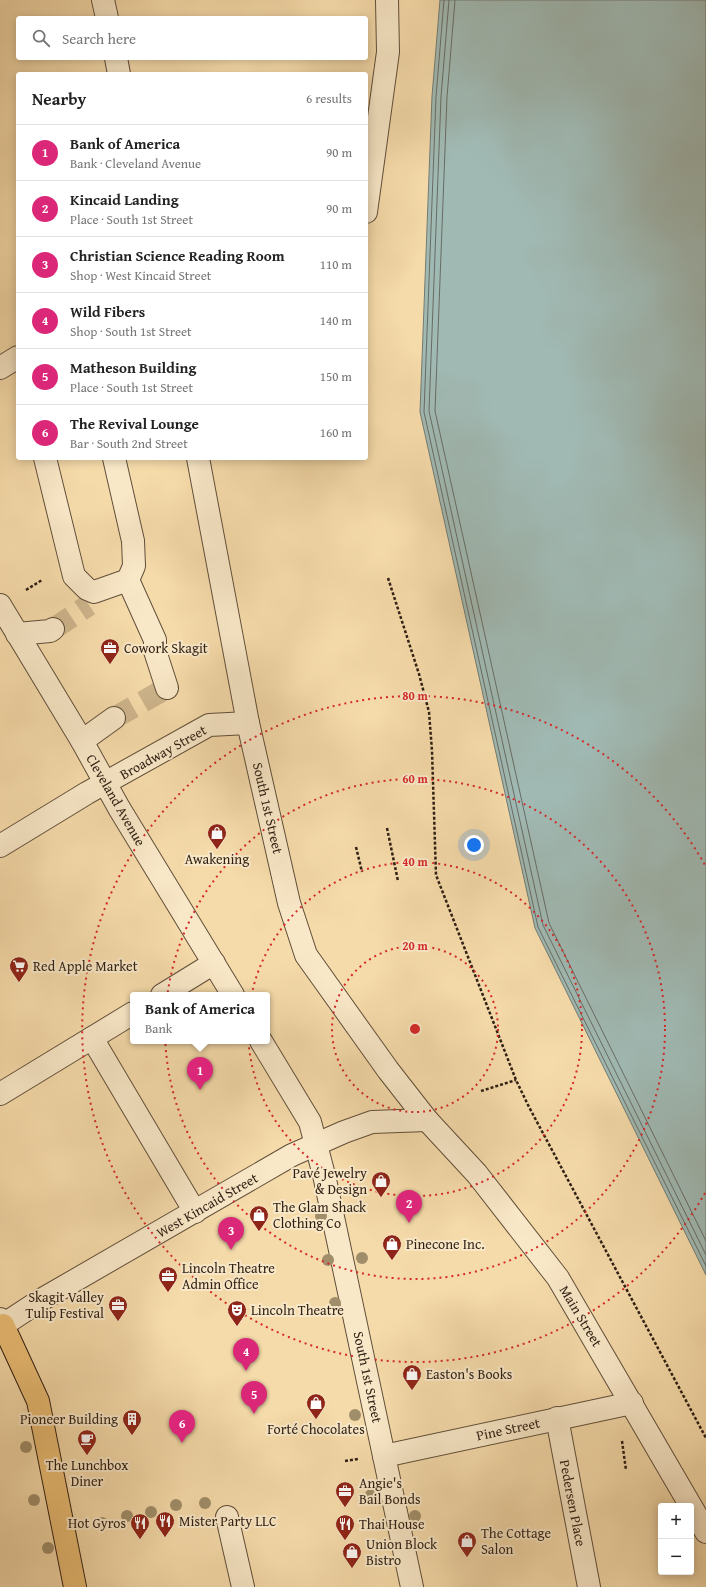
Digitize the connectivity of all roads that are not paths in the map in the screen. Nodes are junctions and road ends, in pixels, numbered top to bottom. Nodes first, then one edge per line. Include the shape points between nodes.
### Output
1 (103, 0) edge
2 (387, 0) edge
3 (107, 16) edge
4 (116, 60) edge
5 (119, 72) edge
6 (368, 197) edge
7 (45, 460) edge
8 (114, 460) edge
9 (198, 460) edge
10 (128, 580) junction
11 (0, 605) edge
12 (53, 629) tunnel mouth
13 (17, 634) junction
14 (167, 688) dead end
15 (114, 718) tunnel mouth
16 (248, 723) junction
17 (82, 741) junction
18 (105, 783) junction
19 (0, 846) edge
20 (214, 963) junction
21 (167, 992) edge
22 (231, 992) edge
23 (130, 1015) edge
24 (92, 1038) junction
25 (263, 1044) edge
26 (0, 1094) edge
27 (427, 1120) junction
28 (316, 1144) junction
29 (195, 1212) junction
30 (1, 1324) edge
31 (632, 1403) junction
32 (557, 1418) junction
33 (384, 1456) junction
34 (227, 1517) dead end
35 (706, 1532) edge
36 (75, 1587) edge
37 (243, 1587) edge
38 (412, 1587) edge
39 (589, 1587) edge

1 - 3 street
2 - 6 street via 388,52
4 - 5 street
7 - 10 street via 74,576 87,589 92,599
8 - 10 street via 133,540 134,566
9 - 16 street, South 1st Street
10 - 14 street via 155,640 155,651
11 - 13 street, Cleveland Avenue
12 - 13 street
13 - 17 street, Cleveland Avenue
15 - 17 street
16 - 18 street, Broadway Street via 209,725
16 - 27 street, South 1st Street via 289,903 306,955
17 - 18 street, Cleveland Avenue
18 - 19 street, Broadway Street
18 - 20 street, Cleveland Avenue
20 - 21 street
20 - 22 street, Cleveland Avenue
23 - 24 street
24 - 26 street
24 - 29 street
25 - 28 street via 310,1122
27 - 28 street, West Kincaid Street via 372,1122
27 - 31 street, Main Street via 477,1174 558,1278
28 - 29 street, West Kincaid Street via 292,1155
28 - 33 street, South 1st Street
29 - 30 street, West Kincaid Street
30 - 36 main road via 38,1401
31 - 32 street, Pine Street
31 - 35 street, Main Street
32 - 33 street, Pine Street
32 - 39 street, Pedersen Place
33 - 38 street, South 1st Street
34 - 37 street

